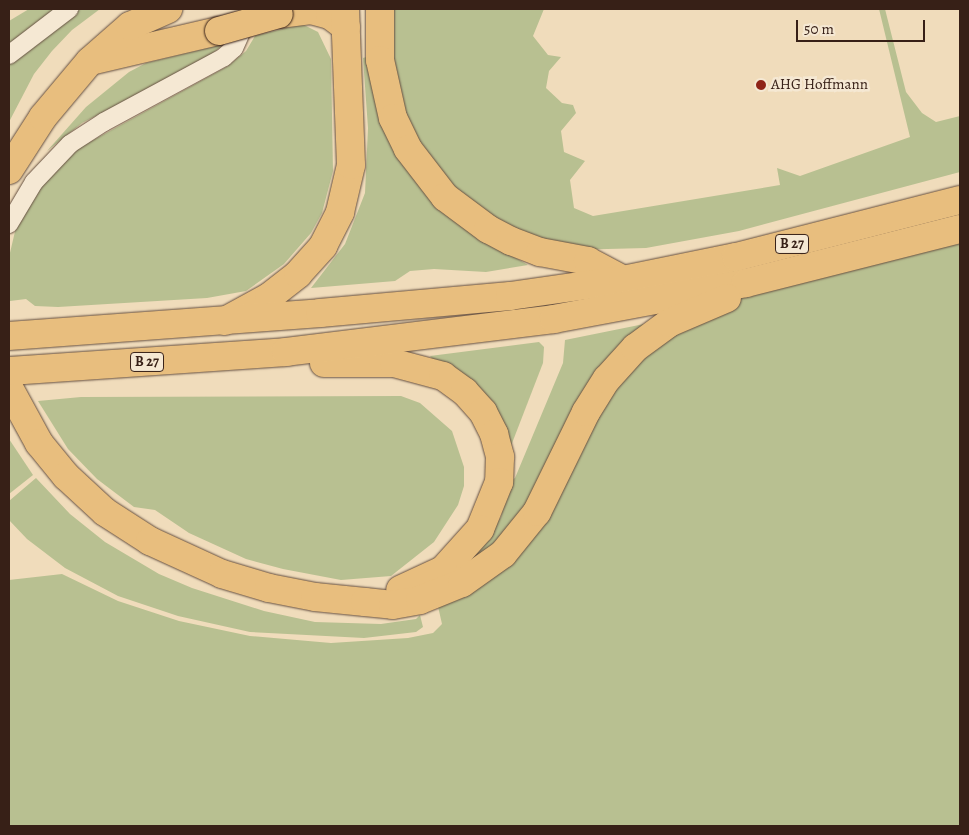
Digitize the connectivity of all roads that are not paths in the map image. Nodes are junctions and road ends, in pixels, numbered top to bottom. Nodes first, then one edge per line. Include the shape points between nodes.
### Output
1 (69, 9) edge
2 (168, 9) edge
3 (249, 9) edge
4 (380, 9) edge
5 (345, 18) edge
6 (9, 56) edge
7 (90, 61) junction
8 (11, 163) edge
9 (960, 200) edge
10 (9, 224) edge
11 (960, 229) edge
12 (622, 280) junction
13 (746, 284) junction
14 (225, 321) junction
15 (9, 336) edge
16 (286, 352) junction
17 (9, 371) edge
18 (9, 384) edge
19 (9, 389) edge
20 (366, 602) junction

1 - 6 street
2 - 7 main road via 130,26
3 - 10 street via 234,48 224,57 70,144 34,182
4 - 12 main road via 380,60 394,118 408,149 445,197 480,224 511,241 540,252 588,261
5 - 7 main road, bridge via 310,10 279,14
5 - 14 main road via 351,165 340,212 323,246 298,274 269,298
7 - 8 main road via 57,98
9 - 12 main road, B 27 via 736,257
11 - 13 main road, B 27
12 - 14 main road, B 27 via 510,296
13 - 16 main road, B 27 via 545,320
13 - 20 main road via 719,304 669,323 629,354 586,412 537,512 503,554 462,584 420,600 393,605
14 - 15 main road, B 27
16 - 17 main road, B 27
16 - 20 main road via 332,366 394,364 443,376 483,412 494,434 500,457 499,482 480,529 443,570
18 - 19 street
19 - 20 main road via 38,443 66,476 98,507 143,537 185,559 269,588 324,599

